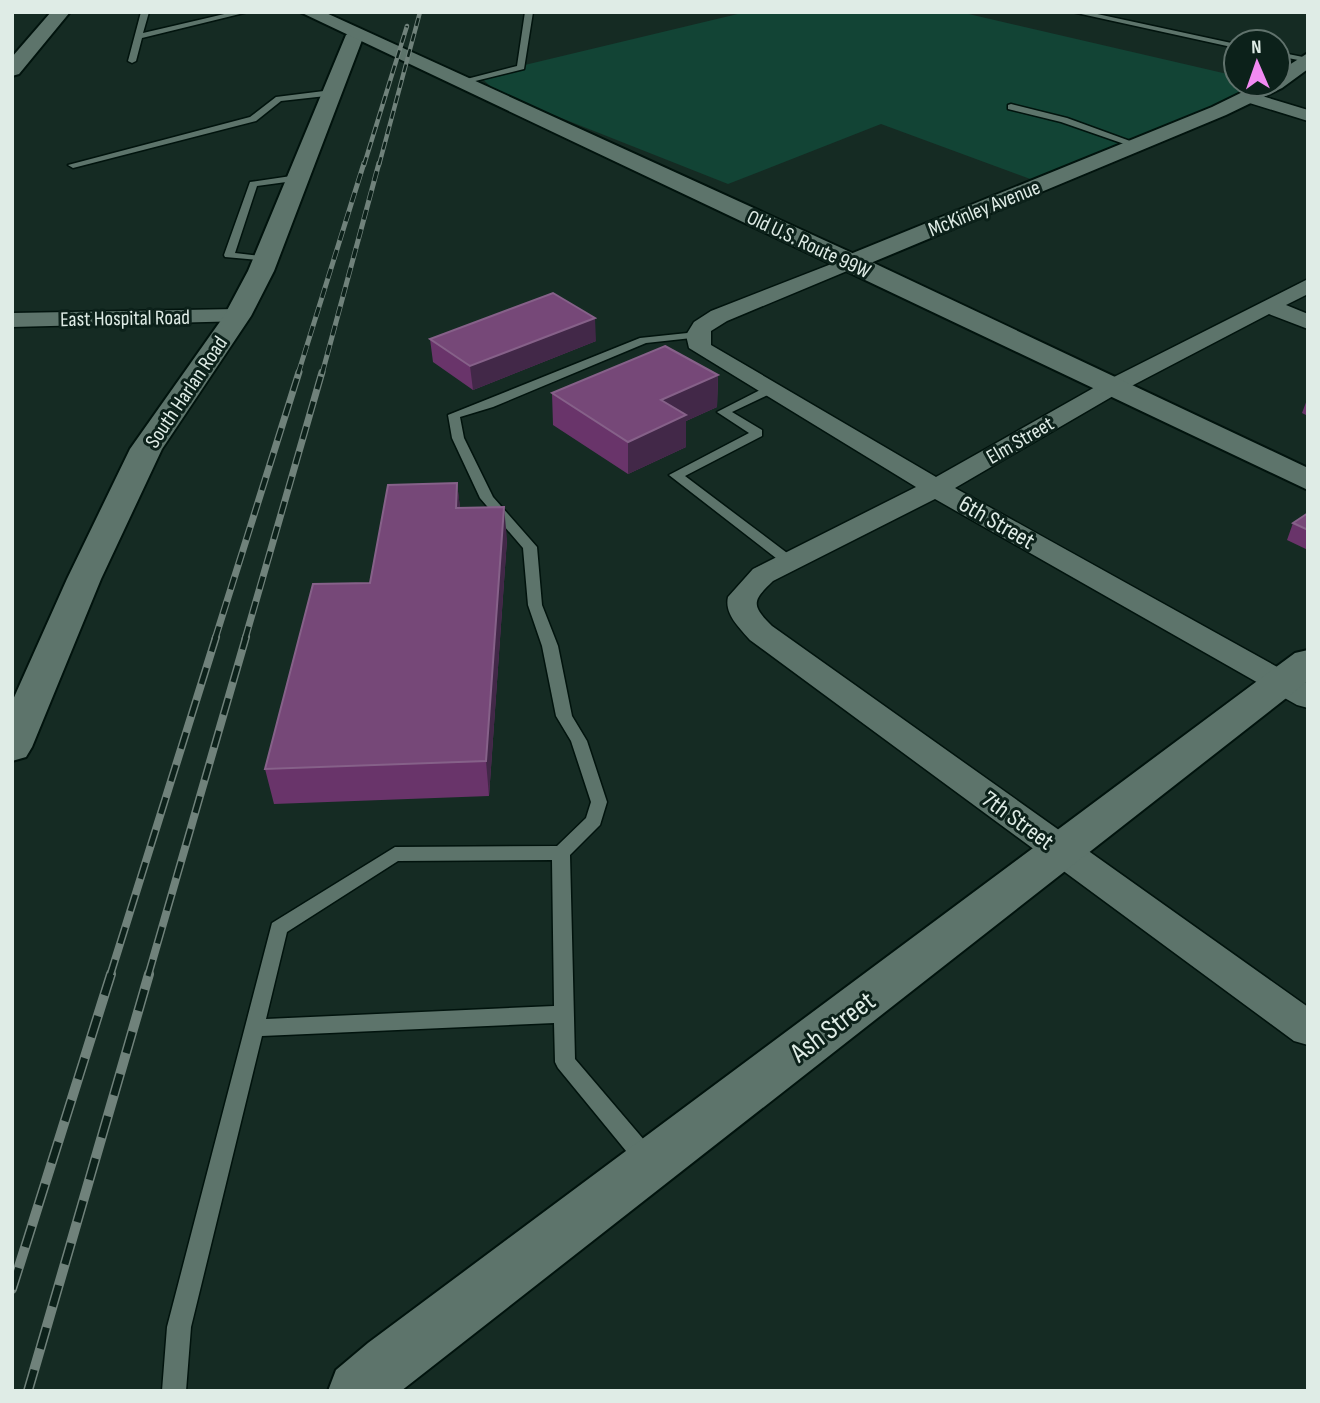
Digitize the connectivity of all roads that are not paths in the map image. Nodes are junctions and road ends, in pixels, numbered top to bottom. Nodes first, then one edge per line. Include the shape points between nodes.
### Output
1 (61, 12) edge
2 (145, 12) edge
3 (243, 12) edge
4 (309, 12) edge
5 (528, 12) edge
6 (1076, 12) edge
7 (355, 35) junction
8 (139, 36) junction
9 (1222, 43) edge
10 (1307, 59) edge
11 (132, 61) dead end
12 (12, 70) edge
13 (1292, 71) edge
14 (461, 83) junction
15 (332, 93) junction
16 (1247, 98) edge
17 (1252, 98) edge
18 (1011, 107) dead end
19 (1308, 116) edge
20 (1136, 145) junction
21 (73, 165) dead end
22 (298, 178) junction
23 (266, 259) junction
24 (852, 262) junction
25 (1308, 285) edge
26 (1268, 306) junction
27 (237, 316) junction
28 (12, 320) edge
29 (1308, 322) edge
30 (697, 335) junction
31 (1112, 387) junction
32 (770, 389) junction
33 (1308, 480) edge
34 (936, 488) junction
35 (790, 562) junction
36 (739, 602) joint
37 (1300, 682) edge
38 (12, 747) edge
39 (561, 853) junction
40 (1068, 856) junction
41 (564, 1014) junction
42 (254, 1028) junction
43 (1308, 1029) edge
44 (657, 1171) junction
45 (174, 1391) edge
46 (357, 1391) edge
47 (392, 1391) edge

1 - 12 street
2 - 8 lane
3 - 8 lane
4 - 7 street, Old U.S. Route 99W
5 - 14 lane via 521,66
6 - 9 lane
7 - 14 street, Old U.S. Route 99W
7 - 15 street, South Harlan Road
8 - 11 lane
10 - 13 street, McKinley Avenue
14 - 24 street, Old U.S. Route 99W
15 - 21 lane via 279,99 253,119
15 - 22 street, South Harlan Road
16 - 20 street, McKinley Avenue
17 - 19 street
18 - 20 lane
20 - 24 street, McKinley Avenue
22 - 23 street, South Harlan Road
22 - 23 lane via 253,184 229,255
23 - 27 street, South Harlan Road
24 - 30 street, McKinley Avenue via 719,316
24 - 31 street, Old U.S. Route 99W
25 - 26 street, Elm Street
26 - 29 street
26 - 31 street, Elm Street
27 - 28 street, East Hospital Road
27 - 38 street, South Harlan Road via 146,449
30 - 32 street, 6th Street via 700,348
30 - 39 lane via 644,340 454,415 458,438 487,498 530,547 535,606 550,646 564,716 579,741 599,802 594,821
31 - 33 street, Old U.S. Route 99W
31 - 34 street, Elm Street
32 - 34 street, 6th Street
32 - 35 lane via 723,412 758,433 676,475
34 - 35 street, Elm Street
34 - 37 street, 6th Street
35 - 36 street, Elm Street via 763,575 741,593
36 - 40 street, 7th Street via 761,633
37 - 40 street, Ash Street
39 - 41 lane
39 - 42 lane via 395,854 279,928
40 - 43 street, 7th Street
40 - 44 street, Ash Street
41 - 42 lane
41 - 44 lane via 565,1062
42 - 45 lane via 179,1327
44 - 46 street, Ash Street via 388,1363
44 - 47 street, Ash Street

